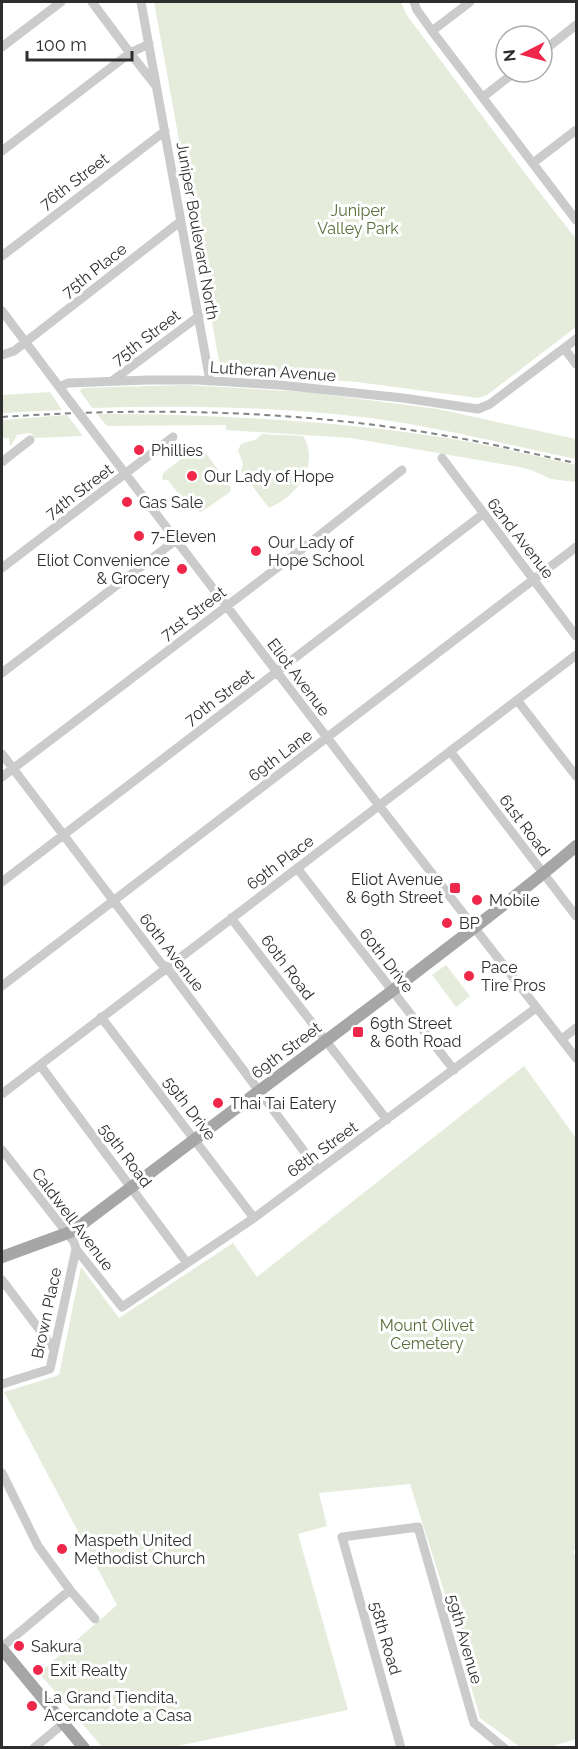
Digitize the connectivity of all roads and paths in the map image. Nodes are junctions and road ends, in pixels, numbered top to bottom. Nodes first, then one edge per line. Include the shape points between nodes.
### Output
1 (61, 2) edge
2 (92, 2) edge
3 (141, 2) edge
4 (414, 2) edge
5 (470, 2) edge
6 (576, 26) edge
7 (432, 31) junction
8 (554, 43) edge
9 (149, 44) junction
10 (2, 47) edge
11 (130, 53) junction
12 (500, 84) edge
13 (157, 86) junction
14 (483, 97) junction
15 (165, 131) junction
16 (575, 133) edge
17 (2, 151) edge
18 (533, 163) junction
19 (576, 220) edge
20 (181, 222) junction
21 (2, 256) edge
22 (2, 311) edge
23 (198, 316) junction
24 (576, 339) edge
25 (25, 342) junction
26 (564, 348) junction
27 (2, 355) edge
28 (576, 364) edge
29 (112, 381) junction
30 (210, 381) junction
31 (59, 387) junction
32 (173, 436) dead end
33 (30, 440) dead end
34 (442, 458) dead end
35 (2, 462) edge
36 (402, 470) dead end
37 (126, 474) junction
38 (483, 514) junction
39 (176, 540) junction
40 (576, 547) edge
41 (2, 568) edge
42 (534, 579) junction
43 (226, 606) junction
44 (576, 636) edge
45 (576, 655) edge
46 (277, 672) junction
47 (2, 673) edge
48 (517, 700) junction
49 (327, 738) junction
50 (450, 751) junction
51 (2, 754) edge
52 (13, 769) junction
53 (576, 776) edge
54 (2, 777) edge
55 (379, 805) junction
56 (64, 834) junction
57 (576, 846) edge
58 (297, 868) junction
59 (544, 874) junction
60 (2, 882) edge
61 (114, 901) junction
62 (576, 916) edge
63 (231, 918) junction
64 (473, 927) junction
65 (166, 968) junction
66 (2, 986) edge
67 (392, 991) junction
68 (536, 1008) junction
69 (101, 1017) junction
70 (576, 1028) edge
71 (562, 1039) junction
72 (326, 1041) junction
73 (576, 1058) edge
74 (40, 1065) junction
75 (453, 1070) junction
76 (259, 1092) junction
77 (2, 1094) edge
78 (387, 1120) junction
79 (195, 1140) junction
80 (2, 1150) edge
81 (318, 1170) junction
82 (131, 1187) junction
83 (254, 1218) junction
84 (67, 1233) junction
85 (76, 1249) junction
86 (2, 1257) edge
87 (187, 1263) junction
88 (2, 1280) edge
89 (122, 1307) joint
90 (54, 1349) junction
91 (2, 1384) edge
92 (2, 1473) edge
93 (418, 1527) joint
94 (70, 1590) junction
95 (95, 1620) dead end
96 (2, 1648) edge
97 (64, 1723) junction
98 (34, 1748) edge
99 (84, 1748) edge
100 (400, 1748) edge
101 (504, 1748) edge

1 - 10 street
2 - 11 street
3 - 9 street, Juniper Boulevard North
4 - 7 street
5 - 7 street
6 - 8 street
7 - 14 street
9 - 11 street
9 - 13 street, Juniper Boulevard North
11 - 13 street, Juniper Boulevard North
11 - 17 street
12 - 14 street
13 - 15 street, Juniper Boulevard North
14 - 18 street
15 - 20 street, Juniper Boulevard North
15 - 21 street, 76th Street
16 - 18 street
18 - 19 street
20 - 23 street, Juniper Boulevard North
20 - 25 street, 75th Place
22 - 25 street, Eliot Avenue
23 - 29 street, 75th Street
23 - 30 street, Juniper Boulevard North
24 - 26 street
25 - 27 street
25 - 31 street, Eliot Avenue
26 - 28 street
26 - 30 street, Lutheran Avenue via 484,407 309,387
29 - 30 street, Lutheran Avenue
29 - 31 street, Lutheran Avenue
31 - 37 street, Eliot Avenue, bridge
32 - 37 street, 74th Street
33 - 35 street
34 - 38 street, 62nd Avenue
36 - 43 street, 71st Street
37 - 39 street, Eliot Avenue
37 - 41 street, 74th Street
38 - 42 street, 62nd Avenue
38 - 46 street, 70th Street
39 - 43 street, Eliot Avenue
39 - 47 street
40 - 42 street, 69th Lane
42 - 44 street, 62nd Avenue
42 - 49 street, 69th Lane
43 - 46 street, Eliot Avenue
43 - 52 street, 71st Street
45 - 48 street, 69th Place
46 - 49 street, Eliot Avenue
46 - 56 street, 70th Street
48 - 50 street, 69th Place
48 - 53 street
49 - 55 street, Eliot Avenue
49 - 61 street, 69th Lane
50 - 55 street, 69th Place
50 - 59 street, 61st Road
51 - 52 street, 60th Avenue
52 - 54 street, 71st Street
52 - 56 street, 60th Avenue
55 - 58 street, 69th Place
55 - 64 street, Eliot Avenue
56 - 60 street, 70th Street
56 - 61 street, 60th Avenue
57 - 59 main road, 69th Street
58 - 63 street, 69th Place
58 - 67 street, 60th Drive
59 - 62 street, 61st Road
59 - 64 main road, 69th Street
61 - 65 street, 60th Avenue
61 - 66 street, 69th Lane
63 - 65 street, 69th Place
63 - 72 street, 60th Road
64 - 67 main road, 69th Street
64 - 68 street, Eliot Avenue
65 - 69 street, 69th Place
65 - 76 street, 60th Avenue
67 - 72 main road, 69th Street
67 - 75 street, 60th Drive
68 - 71 street, Eliot Avenue
68 - 75 street, 68th Street
69 - 74 street, 69th Place
69 - 79 street, 59th Drive
70 - 71 street
71 - 73 street, Eliot Avenue
72 - 76 main road, 69th Street
72 - 78 street, 60th Road
74 - 77 street, 69th Place
74 - 82 street, 59th Road
75 - 78 street, 68th Street
76 - 79 main road, 69th Street
76 - 81 street, 60th Avenue
78 - 81 street, 68th Street
79 - 82 main road, 69th Street
79 - 83 street, 59th Drive
80 - 84 street, Caldwell Avenue
81 - 83 street, 68th Street
82 - 84 main road, 69th Street
82 - 87 street, 59th Road
83 - 87 street, 68th Street
84 - 85 street, Caldwell Avenue
84 - 86 main road, 69th Street
85 - 89 street, Caldwell Avenue
85 - 90 street, Brown Place
87 - 89 street, 68th Street
88 - 90 street
90 - 91 street, Brown Place via 50,1369
92 - 94 street via 38,1546
93 - 100 street, 58th Road via 342,1537
93 - 101 street, 59th Avenue via 474,1723
94 - 95 street
94 - 96 street
96 - 97 main road
97 - 98 street
97 - 99 main road

